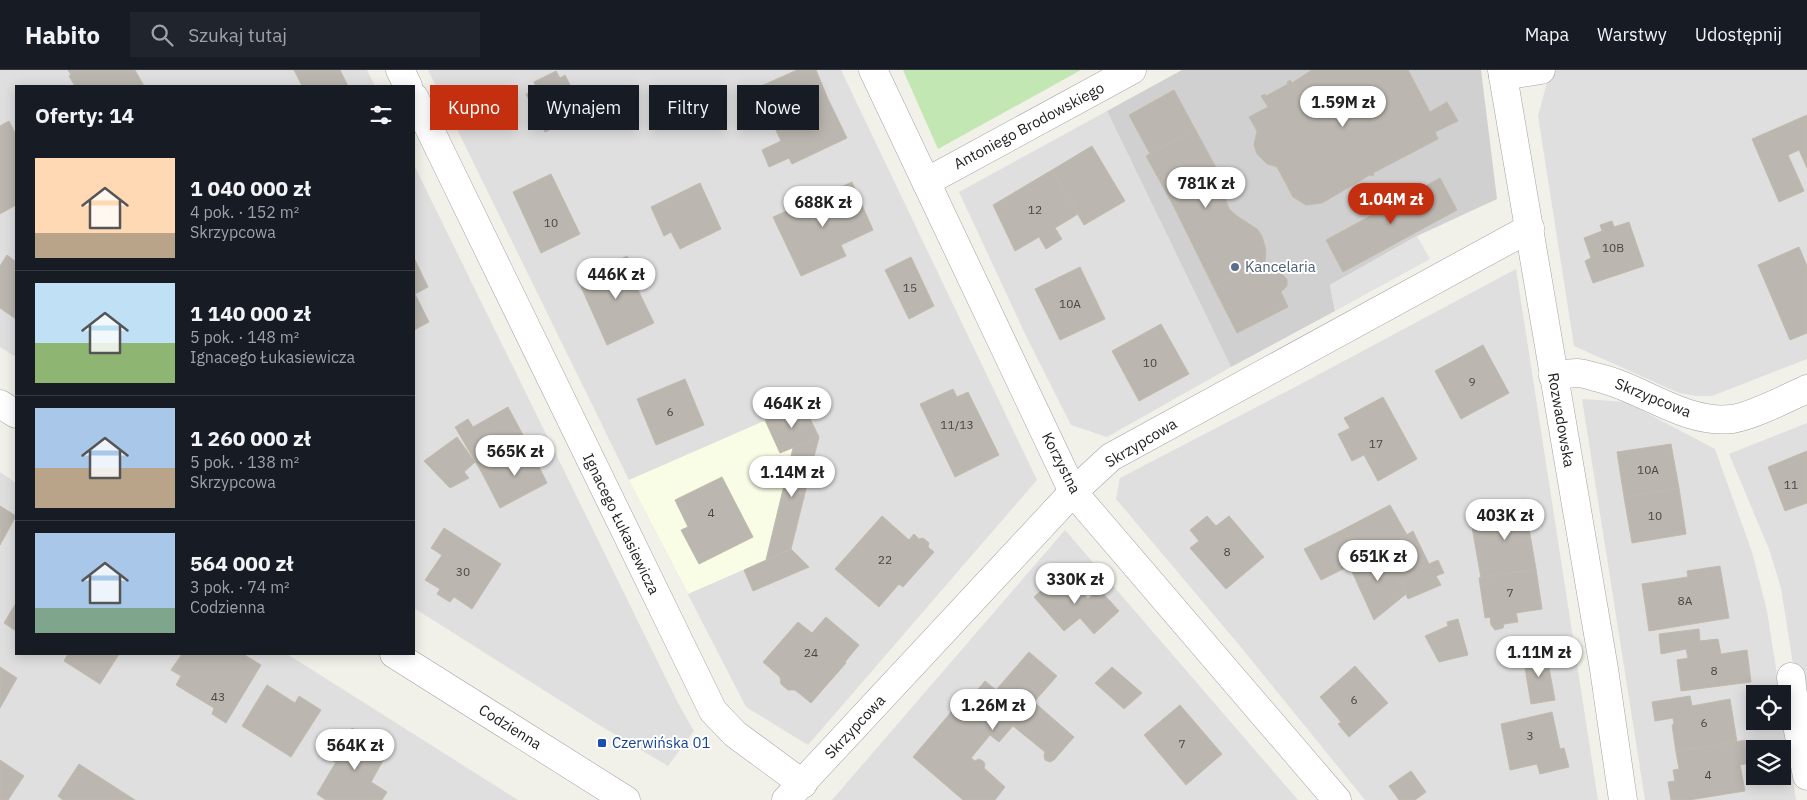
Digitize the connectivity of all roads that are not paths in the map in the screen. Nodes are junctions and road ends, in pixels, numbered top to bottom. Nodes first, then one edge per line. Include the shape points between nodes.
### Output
1 (400, 70) edge
2 (873, 70) edge
3 (1132, 70) edge
4 (1541, 70) edge
5 (1503, 73) edge
6 (408, 85) edge
7 (415, 99) edge
8 (926, 182) junction
9 (1530, 228) junction
10 (1554, 376) junction
11 (1807, 389) edge
12 (0, 404) edge
13 (15, 413) edge
14 (1074, 492) junction
15 (396, 655) edge
16 (1791, 677) dead end
17 (1807, 776) edge
18 (794, 792) edge
19 (626, 800) edge
20 (1337, 800) edge
21 (1623, 800) edge

1 - 6 street
2 - 8 street, Korzystna
3 - 8 street, Antoniego Brodowskiego
4 - 5 street
5 - 9 street, Rozwadowska
7 - 18 street, Ignacego Łukasiewicza via 713,711
8 - 14 street, Korzystna
9 - 10 street, Rozwadowska
9 - 14 street, Skrzypcowa via 1111,457
10 - 11 street, Skrzypcowa via 1577,373 1600,378 1683,412 1714,419 1747,415
10 - 21 street, Rozwadowska
12 - 13 street
14 - 18 street, Skrzypcowa
14 - 20 street, Korzystna
15 - 19 street, Codzienna
16 - 17 street

